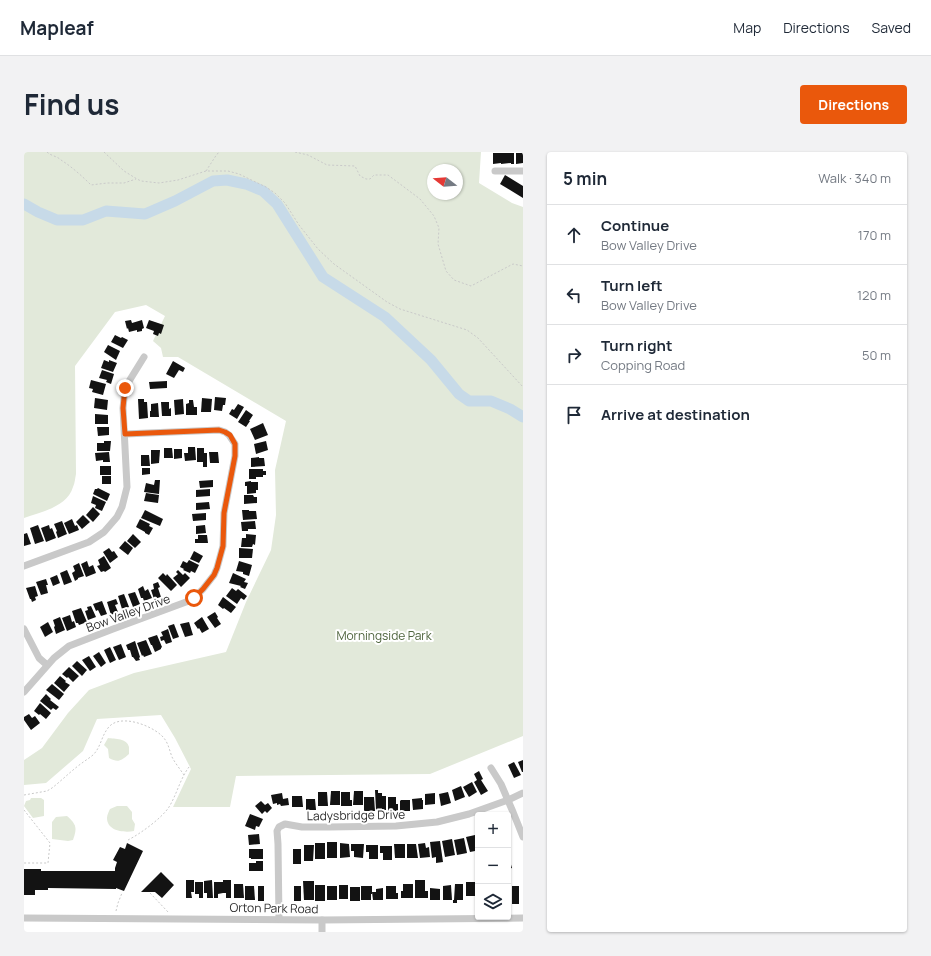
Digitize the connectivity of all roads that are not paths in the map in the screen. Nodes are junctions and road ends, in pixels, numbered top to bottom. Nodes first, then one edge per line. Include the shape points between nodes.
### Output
1 (495, 170) dead end
2 (521, 172) edge
3 (144, 357) dead end
4 (125, 434) junction
5 (24, 566) edge
6 (24, 628) edge
7 (47, 665) junction
8 (24, 692) edge
9 (491, 768) dead end
10 (523, 793) edge
11 (508, 800) junction
12 (523, 837) edge
13 (24, 918) edge
14 (523, 918) edge
15 (279, 919) junction
16 (322, 920) junction
17 (322, 932) edge

1 - 2 street
3 - 4 street via 125,388
4 - 5 street via 127,487 122,507 112,524 84,545
4 - 7 street, Bow Valley Drive via 219,430 230,435 235,444 235,456 224,513 223,546 217,568 194,598 69,646
6 - 7 street via 39,658
7 - 8 street, Bow Valley Drive
9 - 11 street
10 - 11 street, Ladysbridge Drive
11 - 12 street
11 - 15 street, Ladysbridge Drive via 437,822 396,826 329,827 285,824 278,827 276,831
13 - 15 street, Orton Park Road
14 - 16 street, Orton Park Road
15 - 16 street, Orton Park Road
16 - 17 street

